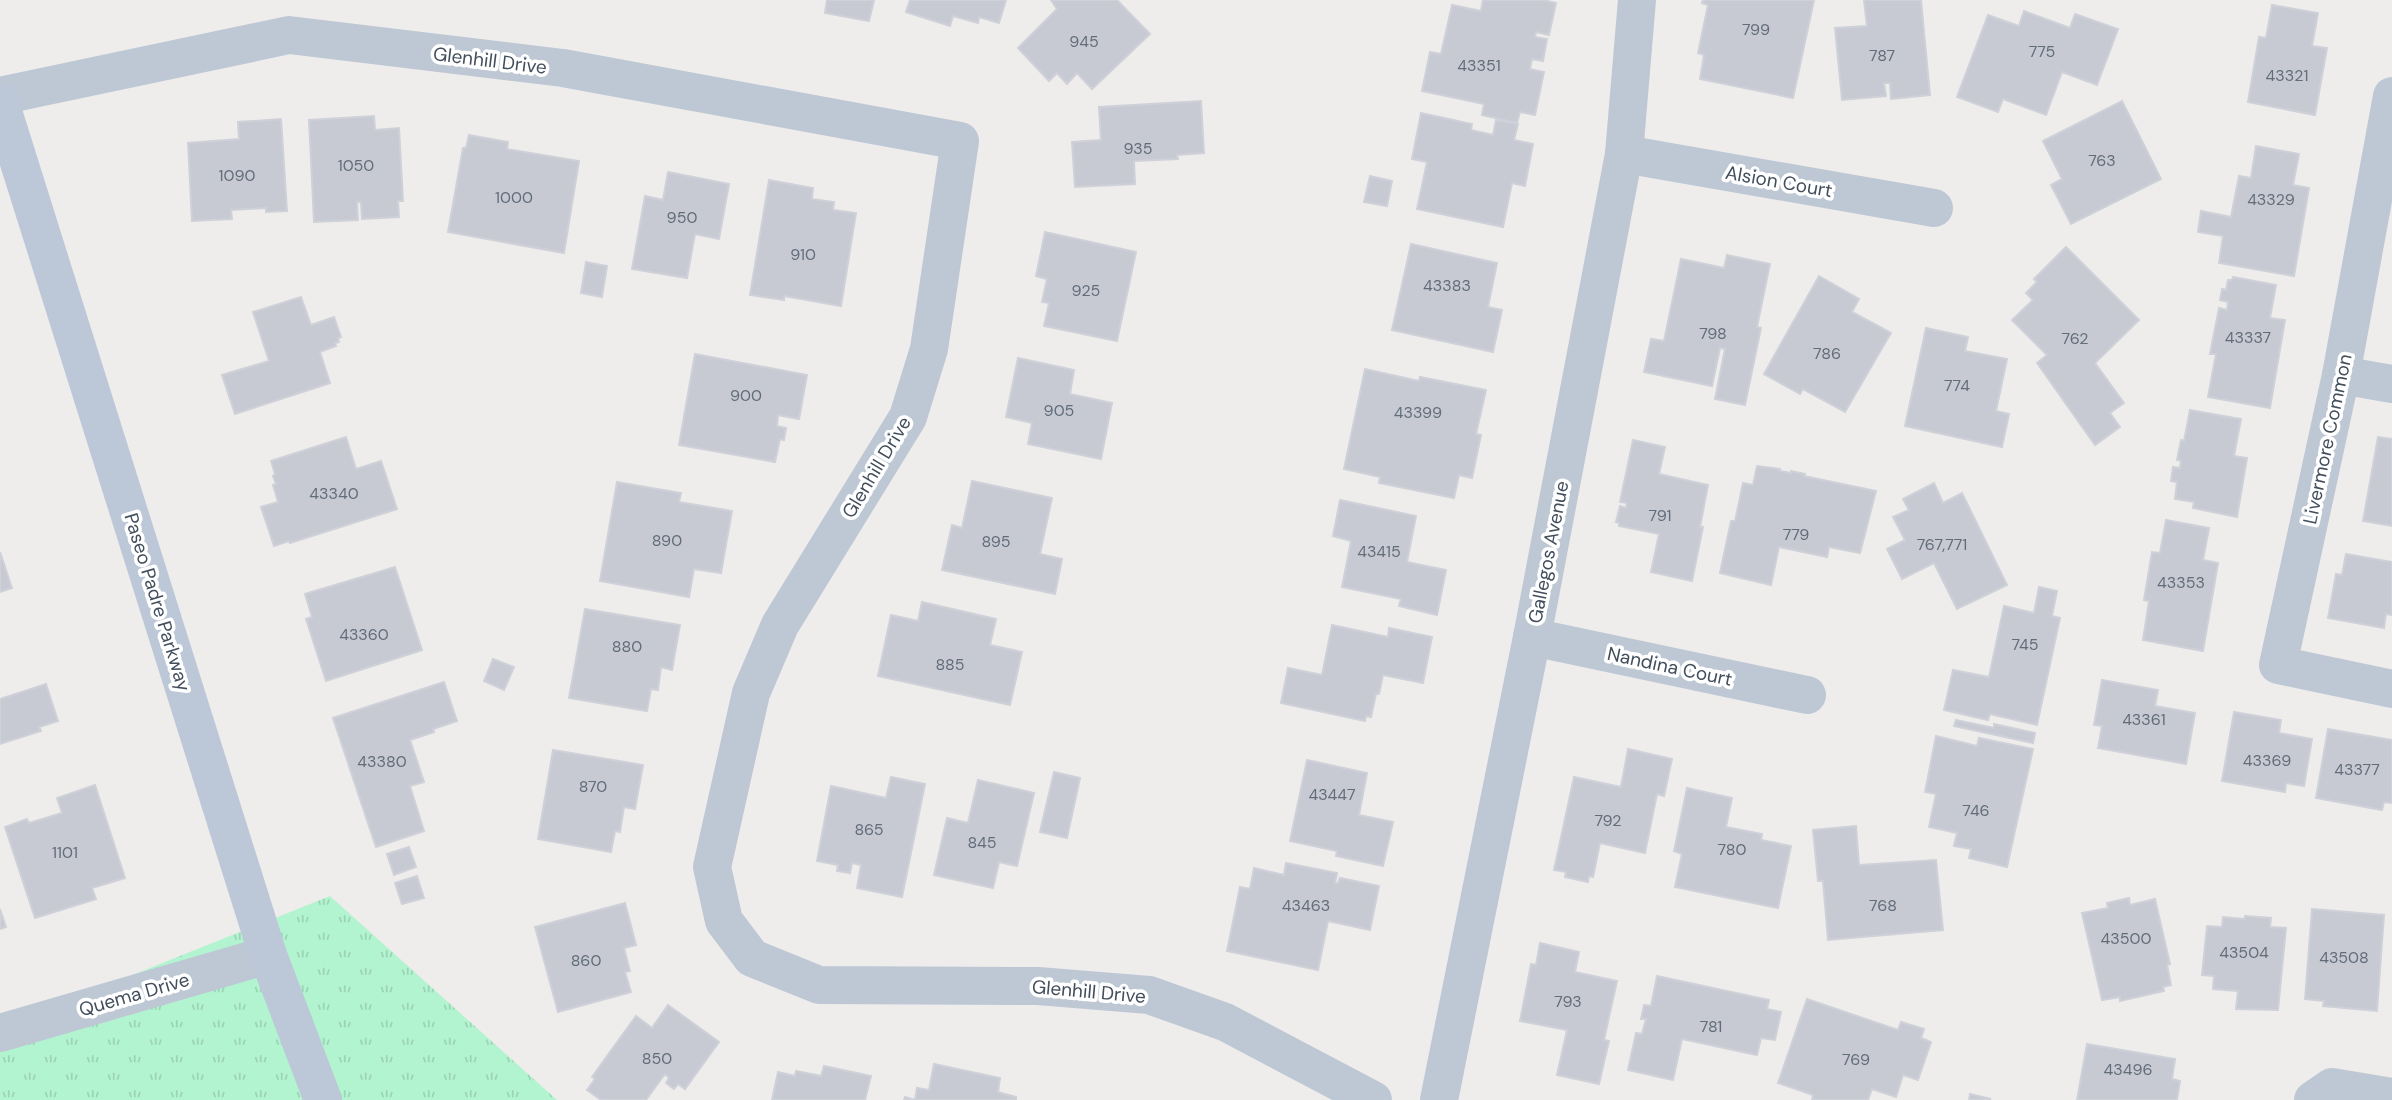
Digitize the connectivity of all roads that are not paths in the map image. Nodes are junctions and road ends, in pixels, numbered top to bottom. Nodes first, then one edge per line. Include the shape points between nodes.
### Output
1 (1637, 0) edge
2 (0, 96) edge
3 (2392, 96) edge
4 (0, 102) edge
5 (1624, 154) junction
6 (1934, 208) dead end
7 (2341, 375) junction
8 (2392, 384) edge
9 (1532, 637) junction
10 (2392, 689) edge
11 (1807, 695) dead end
12 (268, 955) junction
13 (0, 1033) edge
14 (2392, 1097) edge
15 (323, 1100) edge
16 (1373, 1100) edge
17 (1439, 1100) edge
18 (2313, 1100) edge

1 - 5 street, Gallegos Avenue
2 - 16 street, Glenhill Drive via 289,35 563,68 960,141 929,349 908,417 780,625 751,693 712,867 724,921 752,958 820,985 1038,986 1149,995 1225,1022
3 - 7 street, Livermore Common
4 - 12 main road, Paseo Padre Parkway
5 - 6 street, Alsion Court
5 - 9 street, Gallegos Avenue
7 - 8 street
7 - 10 street, Livermore Common via 2278,665
9 - 11 street, Nandina Court
9 - 17 street, Gallegos Avenue
12 - 13 street, Quema Drive
12 - 15 main road, Paseo Padre Parkway
14 - 18 street via 2332,1087

